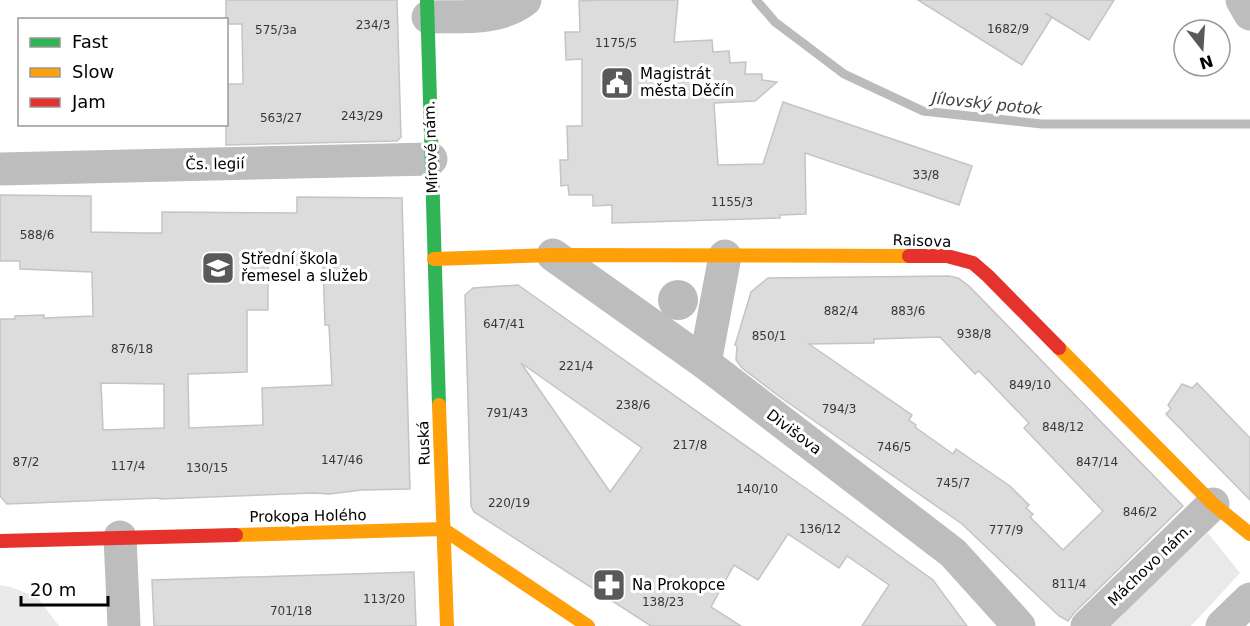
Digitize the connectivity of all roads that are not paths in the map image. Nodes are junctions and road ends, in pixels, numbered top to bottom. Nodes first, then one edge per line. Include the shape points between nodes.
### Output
1 (525, 0) edge
2 (1242, 0) edge
3 (427, 9) edge
4 (1250, 14) edge
5 (431, 159) junction
6 (0, 169) edge
7 (553, 255) junction
8 (725, 256) junction
9 (434, 259) junction
10 (705, 363) junction
11 (1213, 504) junction
12 (443, 529) junction
13 (1250, 534) edge
14 (120, 537) junction
15 (0, 541) edge
16 (1250, 599) edge
17 (124, 626) edge
18 (447, 626) edge
19 (588, 626) edge
20 (1019, 626) edge
21 (1087, 626) edge
22 (1222, 626) edge

1 - 3 street, Mírové nám. via 493,15
2 - 4 street
3 - 5 street, Mírové nám.
5 - 6 street, Čs. legií
5 - 9 street, Mírové nám.
7 - 8 street, Raisova
7 - 9 street
7 - 10 street, Divišova
8 - 10 street
8 - 11 street, Raisova via 947,256 972,263
9 - 12 street, Ruská
10 - 20 street, Divišova via 953,554
11 - 13 street, Raisova
11 - 21 street, Máchovo nám.
12 - 14 street, Prokopa Holého
12 - 18 street, Ruská
12 - 19 street
14 - 15 street, Prokopa Holého
14 - 17 street
16 - 22 street

